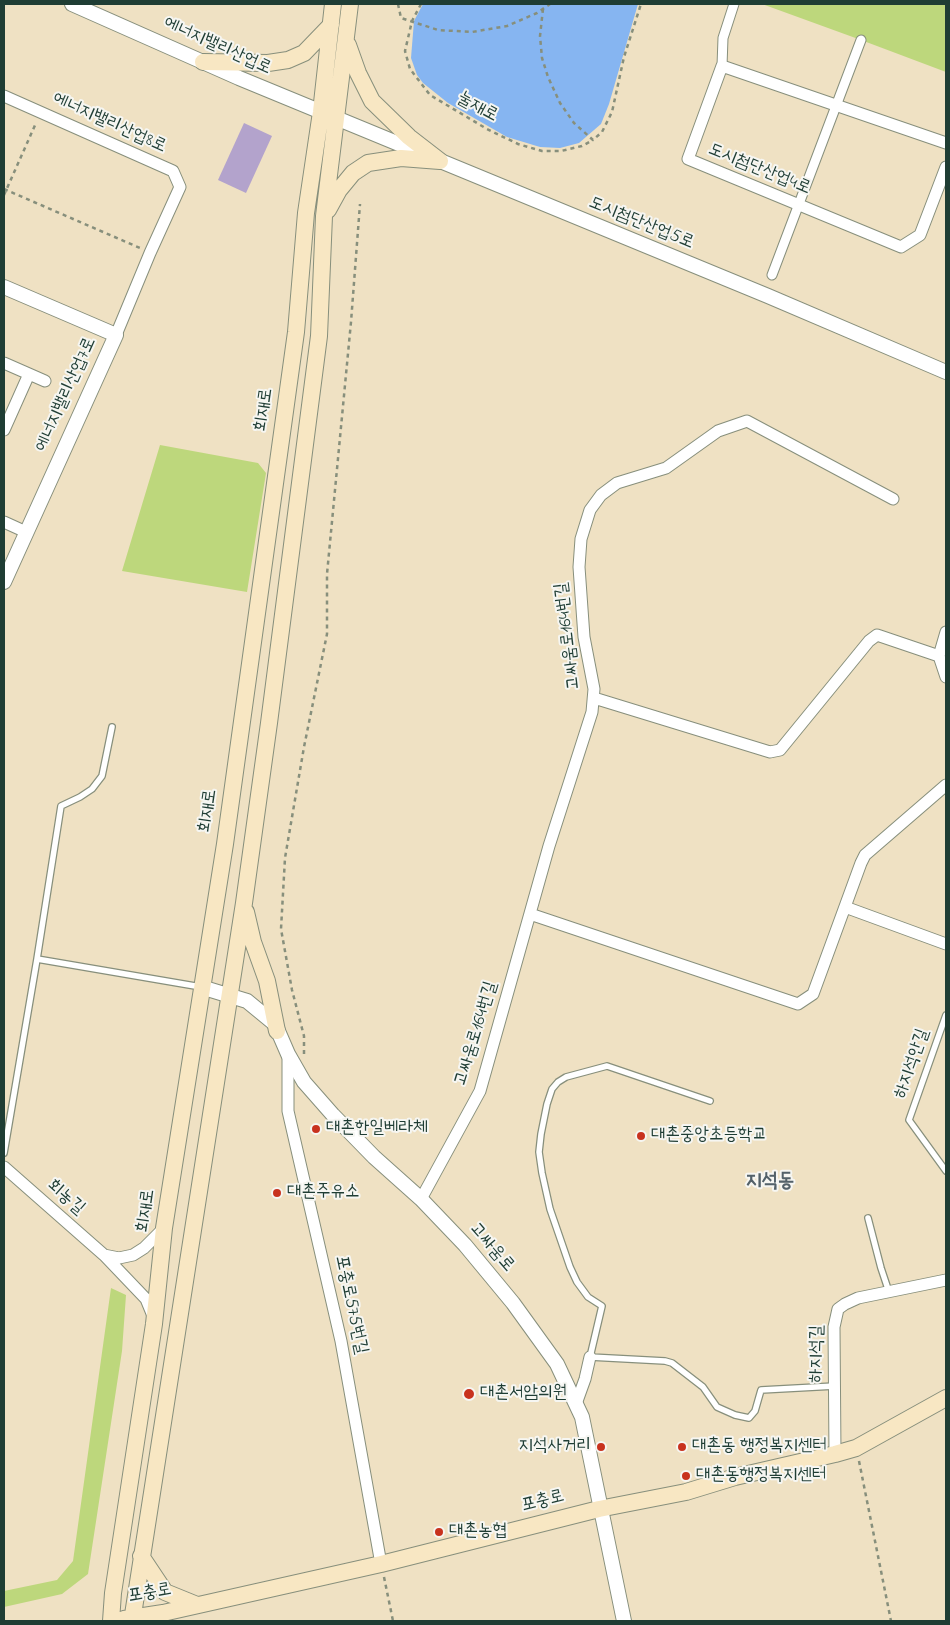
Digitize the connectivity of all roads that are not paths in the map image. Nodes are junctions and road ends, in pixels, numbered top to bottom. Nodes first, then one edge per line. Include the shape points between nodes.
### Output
1 (72, 4) edge
2 (333, 4) edge
3 (350, 4) edge
4 (734, 4) edge
5 (331, 26) junction
6 (861, 40) dead end
7 (346, 41) junction
8 (203, 62) junction
9 (722, 66) junction
10 (4, 96) edge
11 (838, 106) junction
12 (321, 112) junction
13 (337, 119) junction
14 (946, 143) edge
15 (440, 161) junction
16 (946, 167) edge
17 (800, 205) junction
18 (324, 216) junction
19 (772, 275) dead end
20 (4, 287) edge
21 (116, 335) junction
22 (4, 363) edge
23 (946, 372) edge
24 (29, 374) junction
25 (45, 381) dead end
26 (4, 430) edge
27 (893, 499) dead end
28 (4, 522) edge
29 (26, 532) junction
30 (4, 582) edge
31 (946, 632) edge
32 (939, 656) junction
33 (946, 678) edge
34 (594, 698) junction
35 (112, 727) dead end
36 (946, 784) edge
37 (244, 903) junction
38 (845, 907) junction
39 (530, 914) junction
40 (946, 944) edge
41 (37, 959) junction
42 (201, 987) junction
43 (230, 995) junction
44 (946, 1015) edge
45 (277, 1031) junction
46 (288, 1054) junction
47 (710, 1101) dead end
48 (4, 1153) edge
49 (4, 1167) edge
50 (946, 1171) edge
51 (420, 1199) junction
52 (868, 1218) dead end
53 (164, 1228) junction
54 (104, 1255) junction
55 (946, 1280) edge
56 (889, 1292) junction
57 (154, 1324) junction
58 (590, 1357) junction
59 (835, 1386) junction
60 (946, 1398) edge
61 (576, 1404) junction
62 (835, 1454) junction
63 (600, 1509) junction
64 (141, 1556) junction
65 (381, 1564) junction
66 (197, 1605) junction
67 (161, 1618) edge
68 (132, 1619) edge
69 (110, 1621) edge
70 (624, 1621) edge

1 - 8 street, 에너지밸리산업로
2 - 5 main road, 회재로
3 - 7 main road
4 - 9 street via 723,38
5 - 8 main road via 304,53 288,60 268,63
5 - 12 main road, 회재로
6 - 11 street
7 - 13 main road
7 - 15 main road via 372,101 409,137
8 - 12 street, 에너지밸리산업로
9 - 11 street
9 - 17 street, 도시첨단산업4로 via 688,160
10 - 21 street, 에너지밸리산업8로 via 173,172 180,187
11 - 14 street
11 - 17 street
12 - 13 street, 도시첨단산업5로
12 - 42 main road, 회재로 via 306,213 296,332 225,844
13 - 15 street, 도시첨단산업5로
13 - 18 main road
15 - 18 main road via 401,158 368,163 339,190
15 - 23 street, 도시첨단산업5로
16 - 17 street, 도시첨단산업4로 via 920,235 901,247
17 - 19 street
18 - 37 main road via 318,336
20 - 21 street, 에너지밸리산업7로
21 - 29 street, 에너지밸리산업7로
22 - 24 street
24 - 25 street
24 - 26 street
27 - 34 street, 고싸움로164번길 via 747,421 718,431 666,468 617,483 601,495 590,510 581,538 580,594
28 - 29 street
29 - 30 street, 에너지밸리산업7로
31 - 32 street
32 - 33 street
32 - 34 street via 877,635 868,641 780,750 770,752
34 - 39 street, 고싸움로164번길
35 - 41 lane via 102,776 80,798 61,806
36 - 38 street via 865,855
37 - 43 main road
37 - 45 main road via 253,942 268,980
38 - 39 street via 813,994 798,1004
38 - 40 street
39 - 51 street, 고싸움로164번길 via 480,1092
41 - 42 lane
41 - 48 lane
42 - 43 street, 고싸움로
42 - 53 main road, 회재로
43 - 45 street, 고싸움로 via 248,1001 274,1024
43 - 64 main road
44 - 50 lane, 하지석안길 via 909,1120
45 - 46 street, 고싸움로
46 - 51 street, 고싸움로 via 304,1082 333,1115
46 - 65 street, 포충로575번길 via 288,1111 341,1341
47 - 58 lane via 607,1066 566,1077 552,1089 539,1152 550,1209 570,1267 588,1297 602,1306
49 - 54 street, 회농길
51 - 61 street, 고싸움로 via 465,1245 534,1330 557,1364
52 - 56 lane
53 - 54 street via 133,1255 119,1258
53 - 57 main road, 회재로
54 - 57 street, 회농길 via 146,1299
55 - 56 street, 하지석길
56 - 59 street, 하지석길 via 858,1298 838,1309 834,1327
57 - 69 main road, 회재로
58 - 59 lane via 672,1363 703,1386 717,1408 749,1418 755,1411 761,1390
58 - 61 street
59 - 62 street, 하지석길
60 - 62 main road, 포충로 via 856,1448
61 - 63 street, 고싸움로 via 582,1417
62 - 63 main road, 포충로 via 686,1492
63 - 65 main road, 포충로
63 - 70 street, 고싸움로
64 - 66 main road via 165,1592
64 - 68 main road
65 - 66 main road, 포충로
66 - 67 main road, 포충로
67 - 68 main road, 포충로
68 - 69 main road, 포충로

